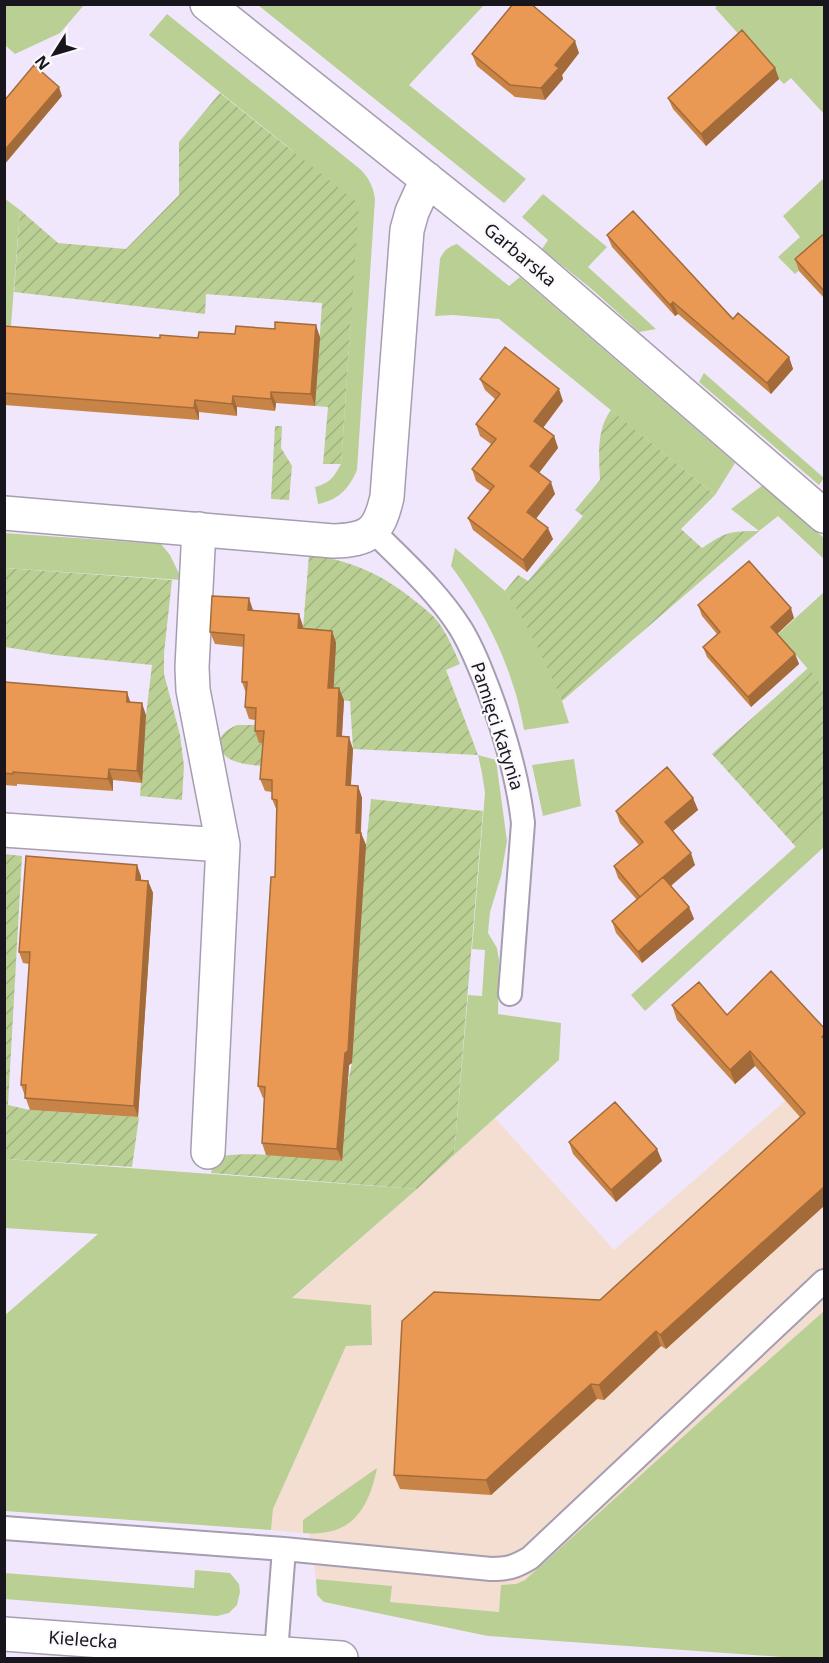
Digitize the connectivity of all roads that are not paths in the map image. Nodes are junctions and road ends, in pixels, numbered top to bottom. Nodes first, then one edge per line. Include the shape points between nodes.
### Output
1 (207, 4) edge
2 (427, 179) junction
3 (4, 513) edge
4 (825, 516) edge
5 (199, 529) junction
6 (373, 531) junction
7 (4, 830) edge
8 (223, 845) junction
9 (510, 994) dead end
10 (208, 1152) dead end
11 (825, 1281) edge
12 (4, 1528) edge
13 (284, 1549) junction
14 (4, 1634) edge
15 (276, 1653) junction
16 (341, 1659) edge

1 - 2 street, Garbarska
2 - 4 street, Garbarska via 528,260
2 - 6 street via 407,230 387,497 383,516
3 - 5 street
5 - 6 street via 333,541 352,540
5 - 8 street via 193,690
6 - 9 lane, Pamięci Katynia via 419,576 461,629 477,658 512,762 523,823
7 - 8 street
8 - 10 street
11 - 13 lane via 518,1566 491,1569
12 - 13 lane
13 - 15 lane
14 - 15 street, Kielecka
15 - 16 street, Kielecka

